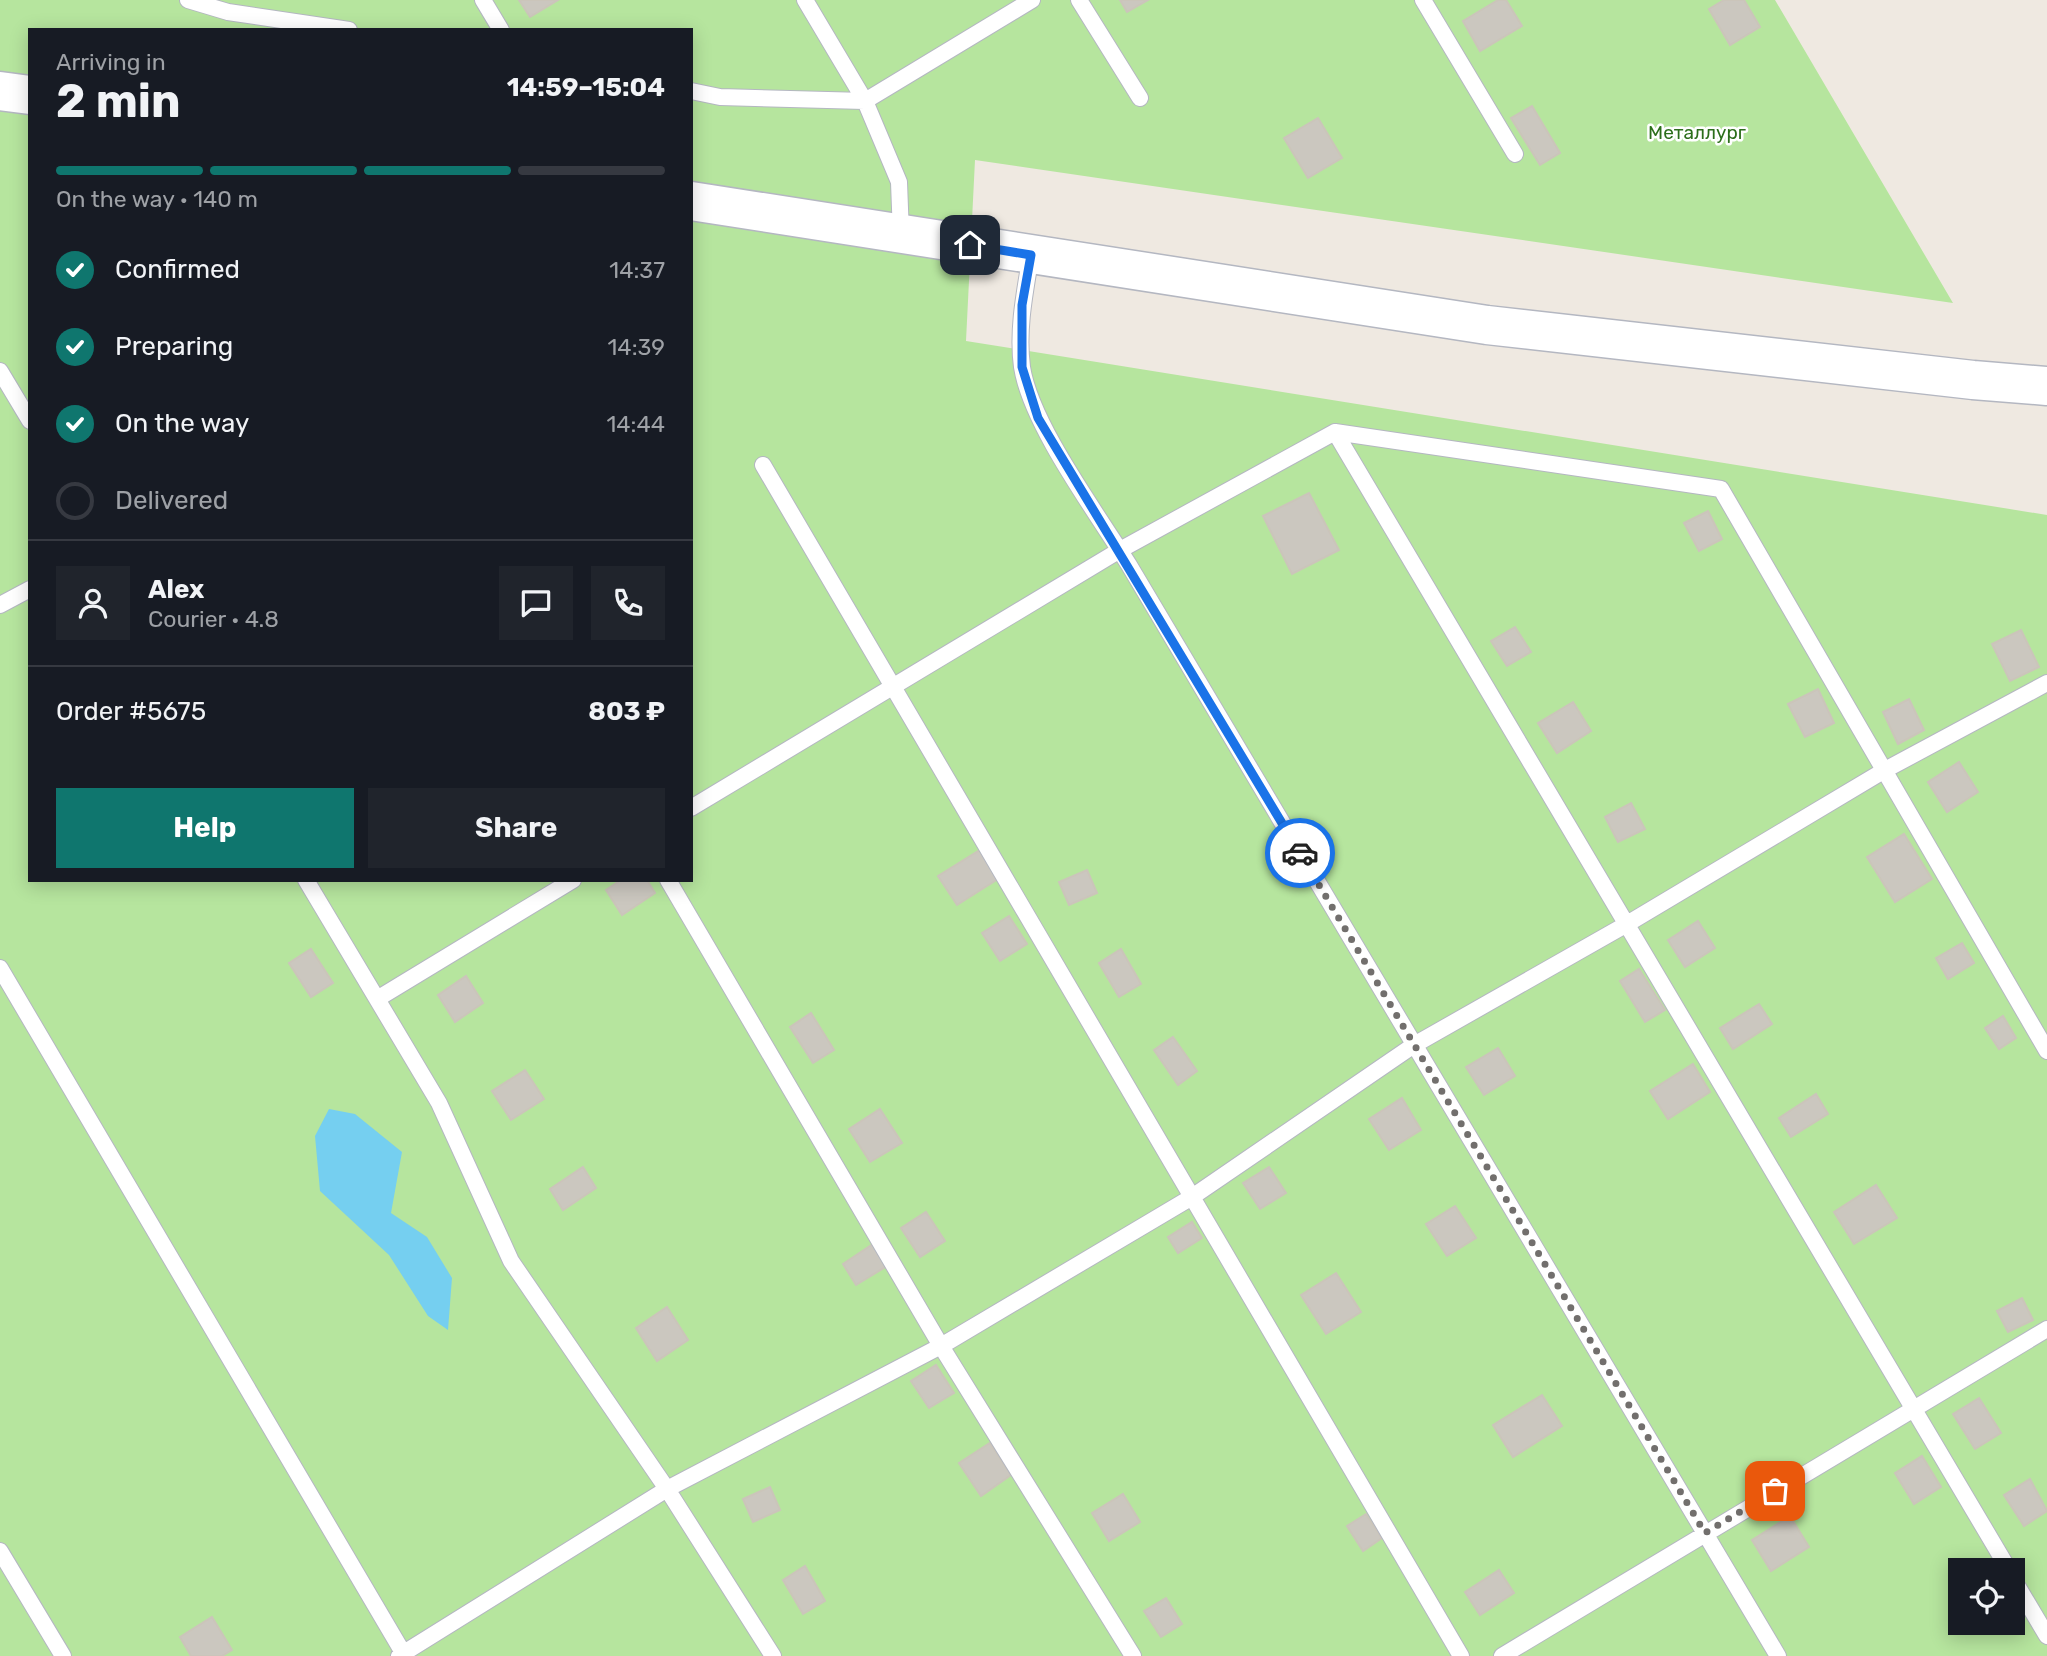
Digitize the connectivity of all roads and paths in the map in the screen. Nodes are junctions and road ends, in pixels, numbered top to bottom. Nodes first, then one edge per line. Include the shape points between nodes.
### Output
1 (188, 0) edge
2 (483, 0) edge
3 (805, 0) edge
4 (1032, 0) edge
5 (1079, 0) edge
6 (1423, 0) edge
7 (336, 28) edge
8 (500, 28) edge
9 (0, 90) edge
10 (693, 91) edge
11 (28, 95) edge
12 (1140, 98) dead end
13 (865, 101) junction
14 (1515, 154) dead end
15 (693, 201) edge
16 (901, 235) junction
17 (1031, 255) junction
18 (0, 371) edge
19 (2047, 386) edge
20 (28, 418) edge
21 (1335, 432) junction
22 (763, 465) dead end
23 (1120, 550) junction
24 (28, 590) edge
25 (0, 605) edge
26 (2047, 683) edge
27 (892, 684) junction
28 (1885, 771) junction
29 (693, 807) edge
30 (307, 882) edge
31 (570, 882) edge
32 (669, 882) edge
33 (1627, 924) junction
34 (0, 968) edge
35 (377, 999) junction
36 (1414, 1045) junction
37 (2047, 1051) edge
38 (1192, 1197) junction
39 (2047, 1329) edge
40 (941, 1346) junction
41 (1914, 1408) junction
42 (667, 1489) junction
43 (1705, 1533) junction
44 (0, 1551) edge
45 (2001, 1558) edge
46 (2025, 1599) edge
47 (2047, 1636) edge
48 (402, 1655) edge
49 (63, 1656) edge
50 (773, 1656) edge
51 (1133, 1656) edge
52 (1461, 1656) edge
53 (1502, 1656) edge
54 (1778, 1656) edge

1 - 7 lane via 228,12
2 - 8 lane
3 - 13 lane
4 - 13 lane
5 - 12 lane
6 - 14 lane
9 - 11 street
10 - 13 lane via 720,97
13 - 16 lane via 899,182
15 - 16 street
16 - 17 street
17 - 19 street via 1487,325
17 - 23 lane via 1022,305 1022,367 1038,418
18 - 20 lane
21 - 23 lane
21 - 28 lane via 1721,489
21 - 33 lane
22 - 27 lane
23 - 27 lane
23 - 36 lane
24 - 25 lane
26 - 28 lane
27 - 29 lane
27 - 38 lane
28 - 33 lane
28 - 37 lane
30 - 35 lane
31 - 35 lane
32 - 40 lane
33 - 36 lane
33 - 41 lane
34 - 48 lane
35 - 42 lane via 439,1103 511,1261
36 - 38 lane
36 - 43 lane
38 - 40 lane
38 - 52 lane
39 - 41 lane
40 - 42 lane
40 - 51 lane
41 - 43 lane
41 - 45 lane
42 - 48 lane
42 - 50 lane
43 - 53 lane
43 - 54 lane
44 - 49 lane
46 - 47 lane

